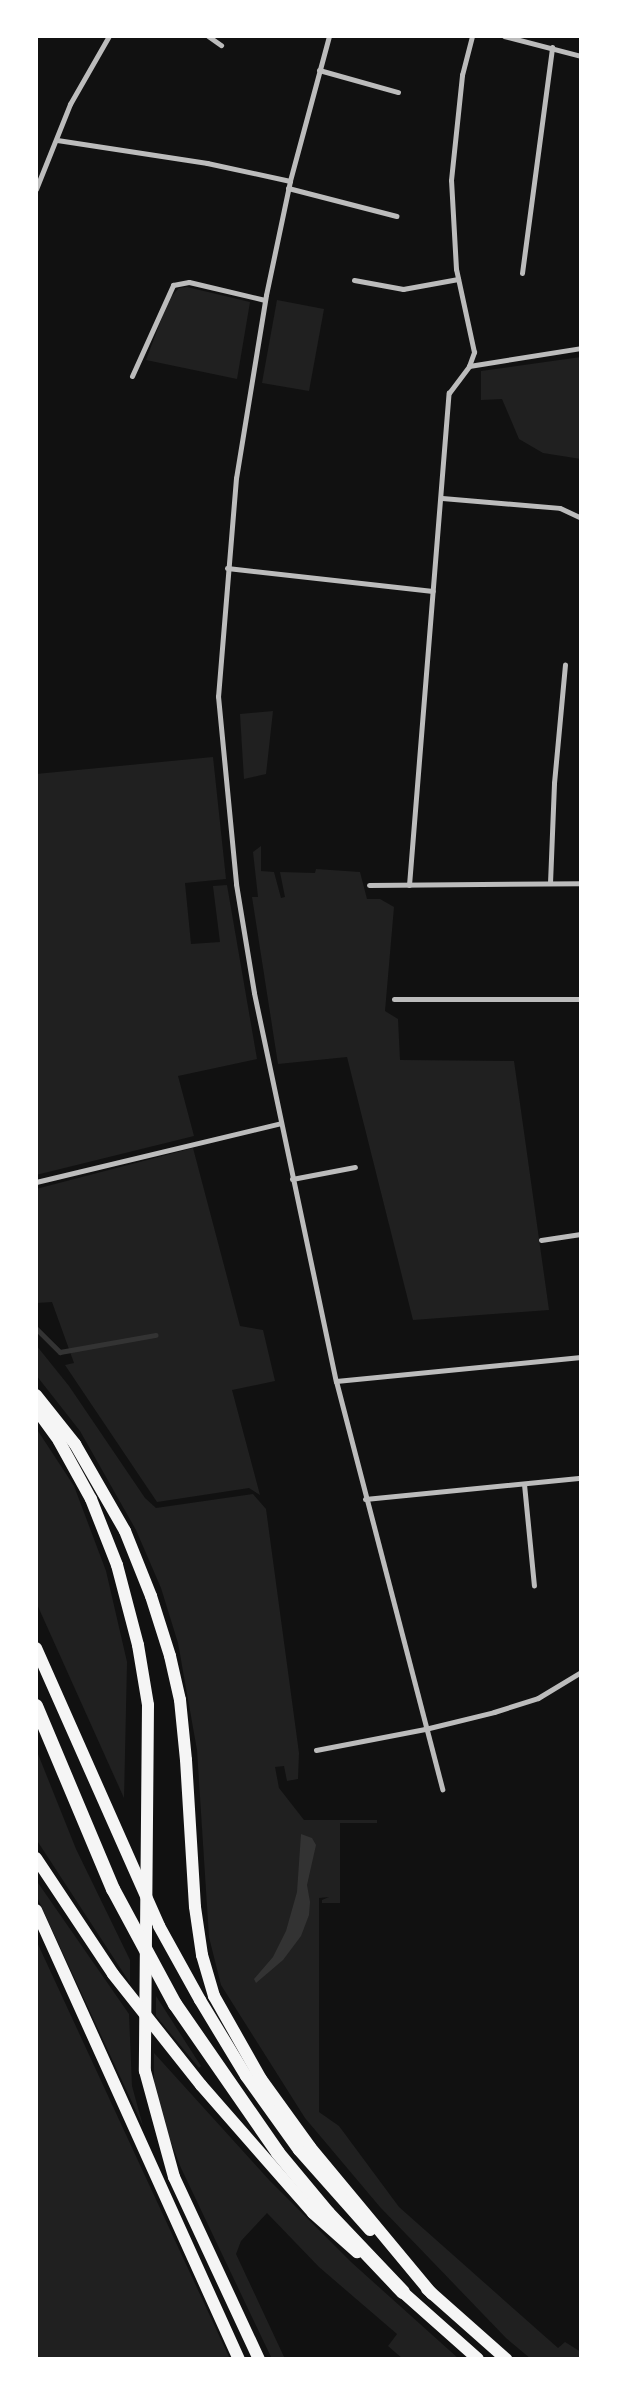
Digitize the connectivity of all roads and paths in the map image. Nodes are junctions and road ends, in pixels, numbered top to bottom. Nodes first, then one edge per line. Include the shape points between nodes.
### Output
1 (109, 36) edge
2 (208, 36) edge
3 (330, 36) edge
4 (472, 36) edge
5 (504, 36) edge
6 (221, 45) dead end
7 (552, 48) junction
8 (581, 56) edge
9 (319, 70) junction
10 (398, 92) dead end
11 (56, 140) junction
12 (290, 181) junction
13 (288, 188) junction
14 (36, 189) edge
15 (396, 216) dead end
16 (522, 273) dead end
17 (458, 279) junction
18 (354, 280) dead end
19 (265, 300) junction
20 (581, 348) edge
21 (469, 366) junction
22 (132, 376) dead end
23 (442, 498) junction
24 (581, 518) edge
25 (227, 568) junction
26 (433, 591) junction
27 (565, 666) dead end
28 (550, 883) junction
29 (581, 883) edge
30 (369, 884) dead end
31 (409, 884) junction
32 (394, 999) dead end
33 (581, 999) edge
34 (281, 1123) junction
35 (354, 1167) dead end
36 (292, 1180) junction
37 (36, 1182) edge
38 (581, 1234) edge
39 (541, 1240) dead end
40 (581, 1357) edge
41 (336, 1381) junction
42 (36, 1395) edge
43 (36, 1409) edge
44 (581, 1478) edge
45 (524, 1484) junction
46 (364, 1499) junction
47 (534, 1586) dead end
48 (36, 1648) edge
49 (581, 1672) edge
50 (36, 1706) edge
51 (426, 1729) junction
52 (316, 1750) dead end
53 (442, 1789) dead end
54 (36, 1858) edge
55 (36, 1910) edge
56 (403, 2292) junction
57 (432, 2294) junction
58 (239, 2359) edge
59 (259, 2359) edge
60 (478, 2359) edge
61 (506, 2359) edge

1 - 11 street via 70,104
2 - 6 street
3 - 9 street
4 - 17 street via 462,75 451,180
5 - 7 street
7 - 8 street
7 - 16 street
9 - 10 street
9 - 12 street
11 - 12 street via 207,163
11 - 14 street
12 - 13 street
13 - 15 street
13 - 19 street
17 - 18 street via 403,289
17 - 21 street via 474,352
19 - 22 street via 189,282 173,285
19 - 25 street via 236,478
20 - 21 street
21 - 23 street via 449,393
23 - 24 street via 560,508
23 - 26 street
25 - 26 street
25 - 34 street via 218,696 236,884
26 - 31 street
27 - 28 street via 554,784
28 - 29 street
28 - 31 street
30 - 31 street
32 - 33 street
34 - 36 street
34 - 37 street
35 - 36 street
36 - 41 street
38 - 39 street
40 - 41 street
41 - 46 street
42 - 57 highway via 75,1444 121,1524 151,1596 170,1656 180,1700 202,1955 214,1996 261,2079 304,2139
43 - 59 highway via 59,1441 90,1499 117,1564 138,1645 148,1705 145,2071 174,2176
44 - 45 street
45 - 46 street
45 - 47 street
46 - 51 street
48 - 57 highway via 159,1926 246,2076 299,2150 350,2210
49 - 51 street via 538,1698
50 - 56 highway via 114,1890 175,2004 278,2153 328,2213
51 - 52 street
51 - 53 street
54 - 56 highway via 113,1974 201,2085 313,2213
55 - 58 highway
56 - 60 highway
57 - 61 highway

